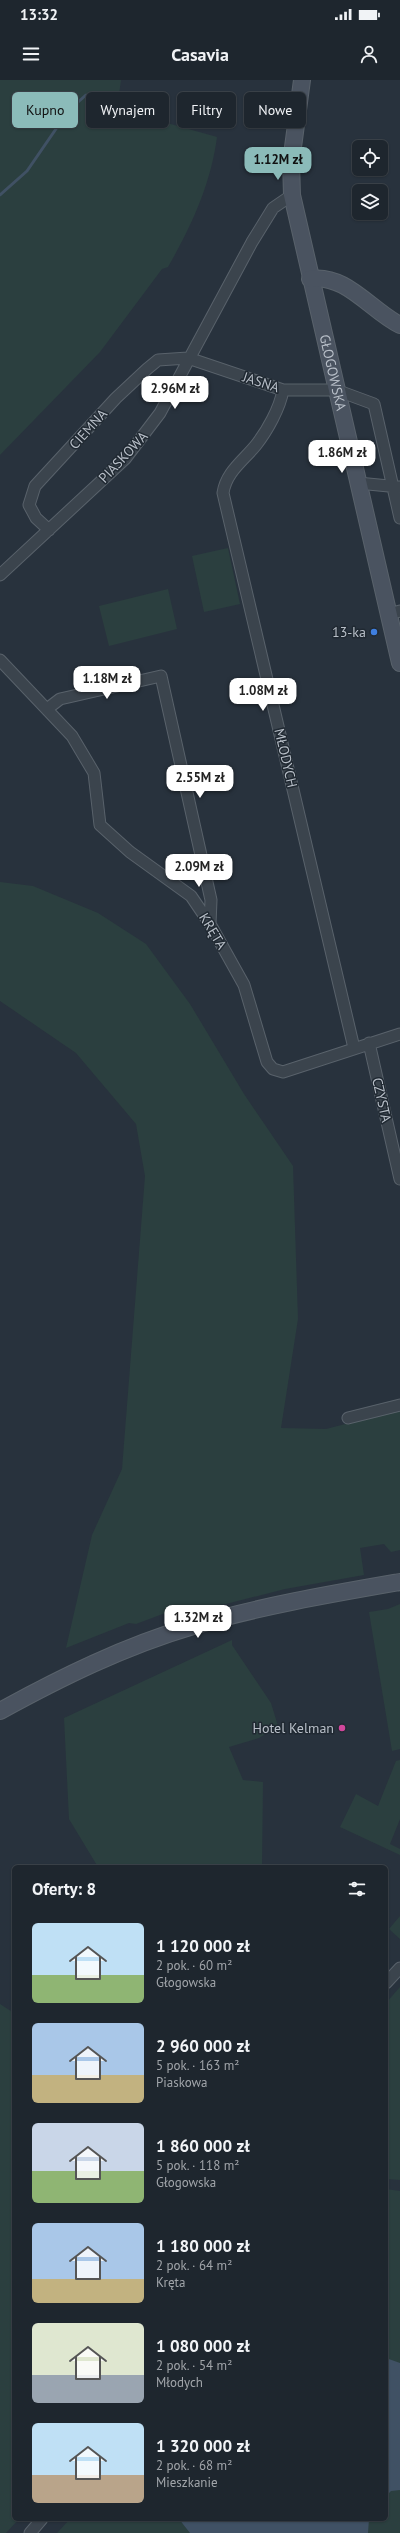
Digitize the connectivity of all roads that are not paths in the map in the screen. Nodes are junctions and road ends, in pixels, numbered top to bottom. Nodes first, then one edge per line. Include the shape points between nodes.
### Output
1 (302, 80) edge
2 (292, 195) junction
3 (310, 279) junction
4 (400, 325) edge
5 (188, 358) junction
6 (283, 390) junction
7 (336, 390) junction
8 (358, 483) junction
9 (396, 487) edge
10 (400, 518) edge
11 (49, 530) junction
12 (0, 575) edge
13 (394, 612) edge
14 (0, 660) edge
15 (400, 663) edge
16 (47, 709) junction
17 (210, 924) junction
18 (400, 1034) edge
19 (369, 1044) junction
20 (354, 1048) junction
21 (400, 1179) edge
22 (400, 1405) edge
23 (348, 1418) dead end
24 (400, 1582) edge
25 (0, 1711) edge
26 (399, 1972) edge
27 (388, 1981) edge
28 (40, 2521) edge
29 (30, 2533) edge

1 - 2 street, GŁOGOWSKA via 291,162
2 - 3 street, GŁOGOWSKA
2 - 5 street, PIASKOWA via 273,208
3 - 4 street via 326,279 339,284
3 - 7 street, GŁOGOWSKA
5 - 6 street, JASNA
5 - 11 street, PIASKOWA via 160,413 142,438 125,459
5 - 11 street, CIEMNA via 158,360 153,364 116,398 36,486 29,505 36,518
6 - 7 street, JASNA
6 - 20 street, MŁODYCH via 282,398 263,435 229,474 224,483 223,493
7 - 8 street, GŁOGOWSKA
7 - 9 street via 374,404
8 - 9 street
8 - 13 street, GŁOGOWSKA
9 - 10 street
11 - 12 street, PIASKOWA
13 - 15 street, GŁOGOWSKA
14 - 16 street, KRĘTA
16 - 17 street, KRĘTA via 72,736 94,773 100,825 130,852 191,896
16 - 17 street via 60,699 160,676 211,900
17 - 20 street, KRĘTA via 244,985 266,1062 273,1069 283,1072
18 - 19 street, KRĘTA
19 - 20 street, KRĘTA
19 - 21 street, CZYSTA
22 - 23 street
24 - 25 street via 300,1600 193,1626 114,1654
26 - 27 street
28 - 29 street

